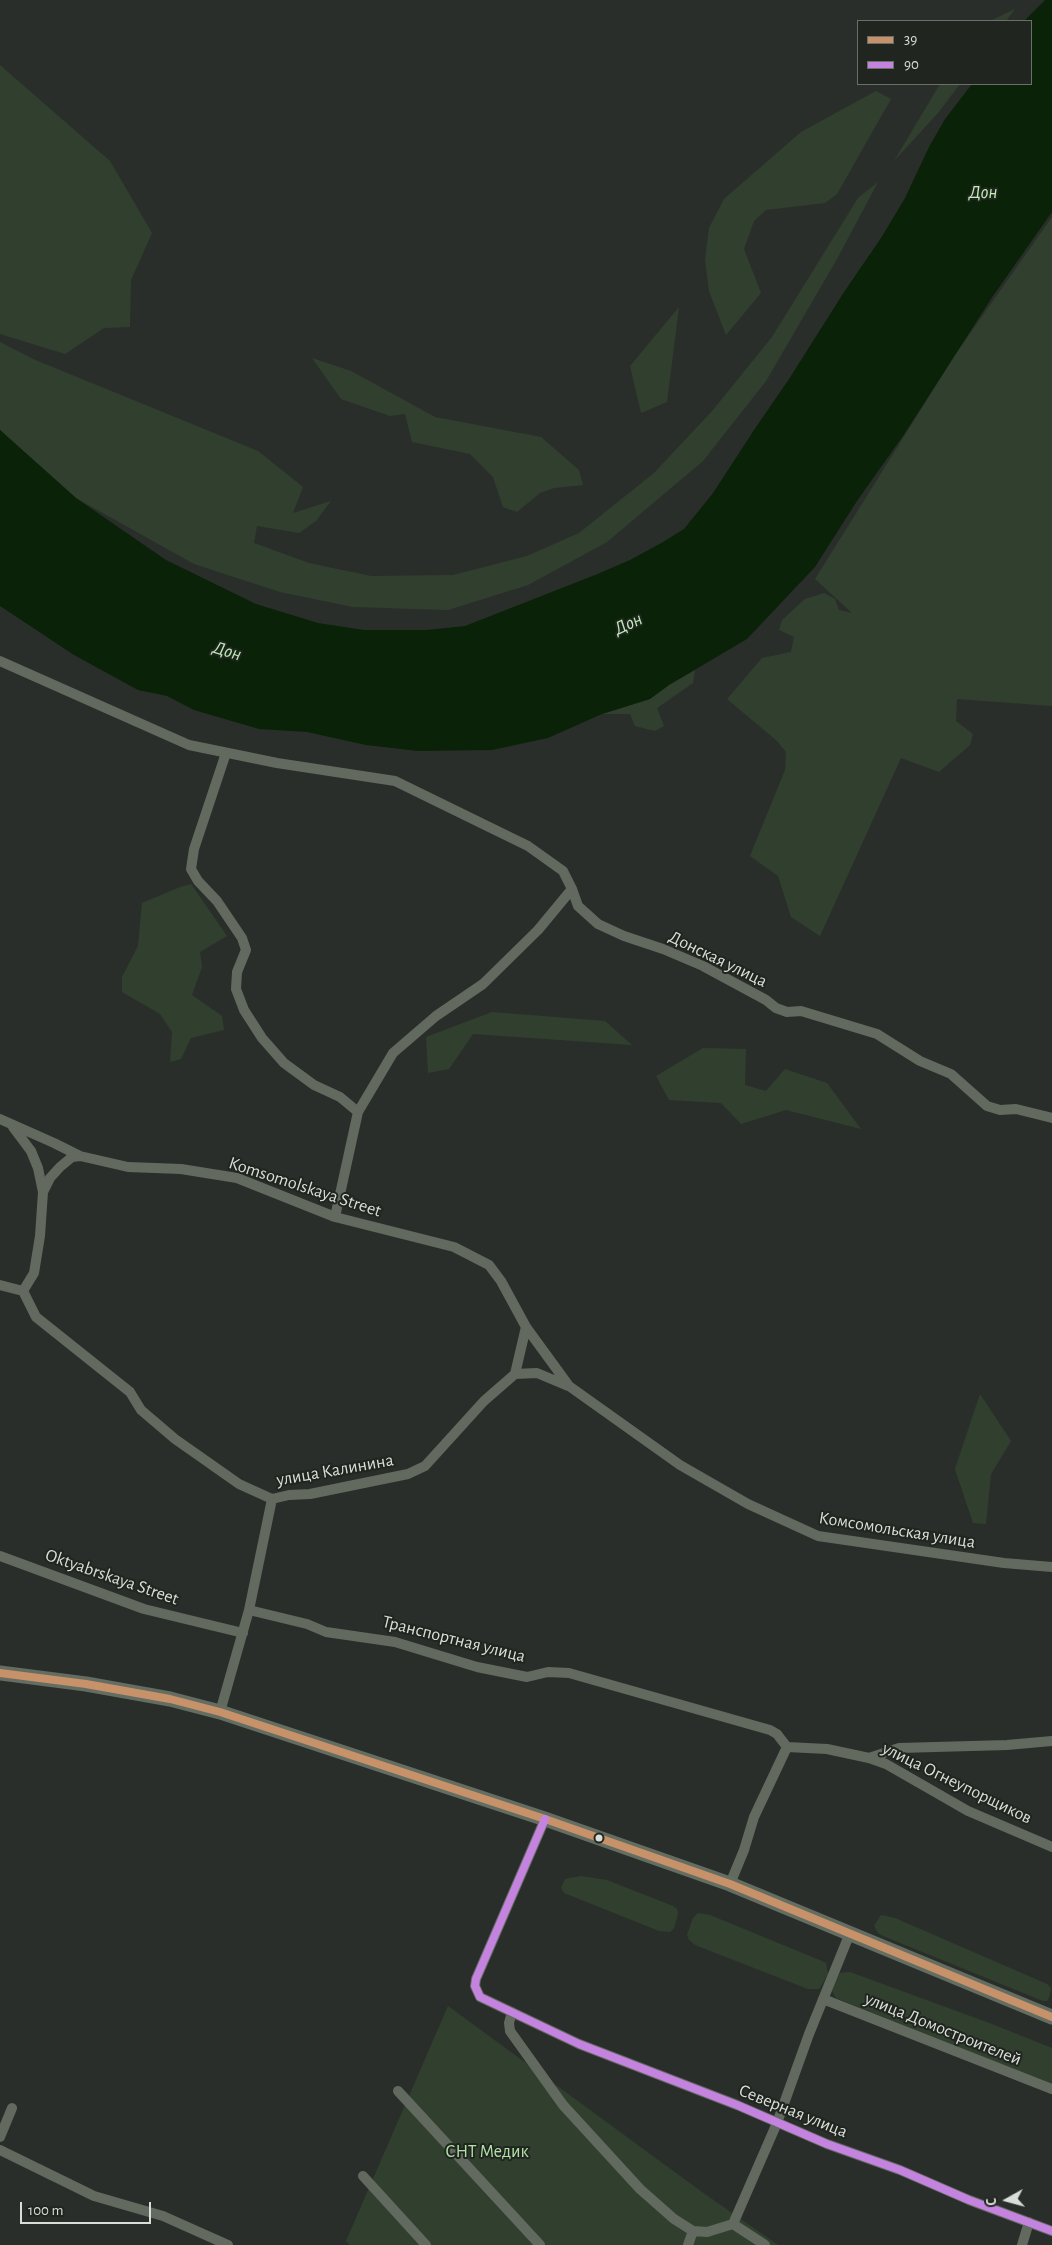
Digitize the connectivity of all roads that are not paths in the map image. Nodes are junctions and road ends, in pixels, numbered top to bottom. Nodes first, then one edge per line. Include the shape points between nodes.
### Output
1 (0, 661) edge
2 (226, 753) junction
3 (572, 889) junction
4 (358, 1112) junction
5 (1052, 1118) edge
6 (0, 1119) edge
7 (13, 1126) junction
8 (80, 1156) junction
9 (43, 1192) junction
10 (335, 1217) junction
11 (0, 1285) edge
12 (23, 1291) junction
13 (526, 1327) junction
14 (515, 1374) junction
15 (569, 1386) junction
16 (272, 1499) junction
17 (0, 1556) edge
18 (1052, 1567) edge
19 (249, 1610) junction
20 (243, 1633) junction
21 (0, 1674) edge
22 (220, 1712) junction
23 (1052, 1741) edge
24 (787, 1747) junction
25 (869, 1758) junction
26 (545, 1819) junction
27 (1052, 1847) edge
28 (730, 1884) junction
29 (850, 1933) junction
30 (823, 1999) junction
31 (512, 2012) junction
32 (1051, 2014) edge
33 (1052, 2089) edge
34 (398, 2091) dead end
35 (12, 2108) dead end
36 (777, 2123) junction
37 (0, 2137) edge
38 (0, 2150) edge
39 (363, 2176) dead end
40 (1029, 2222) junction
41 (733, 2224) junction
42 (693, 2231) junction
43 (1052, 2231) edge
44 (228, 2245) edge
45 (426, 2245) edge
46 (540, 2245) edge
47 (688, 2245) edge
48 (765, 2245) edge
49 (1022, 2245) edge

1 - 2 street, Донская улица via 189,746
2 - 3 street, Донская улица via 395,781 528,846 563,871
2 - 4 street via 194,849 192,869 242,938 246,950 237,972 236,989 244,1010 262,1038 284,1063 314,1085 340,1097
3 - 4 street via 538,930 483,984 436,1016 393,1053
3 - 5 street, Донская улица via 578,906 606,928 703,966 786,1012 801,1011 877,1034 920,1062 951,1074 987,1106
4 - 10 street
6 - 7 street, Komsomolskaya Street
7 - 8 street, Komsomolskaya Street
7 - 9 street via 31,1151
8 - 9 street via 72,1157 60,1167
8 - 10 street, Komsomolskaya Street via 128,1167 181,1169 237,1178
9 - 12 street via 34,1273
10 - 13 street, Komsomolskaya Street via 454,1247 489,1265 502,1281
11 - 12 street
12 - 16 street, улица Калинина via 36,1317 130,1392 142,1410 175,1439 239,1484
13 - 14 street
13 - 15 street, Komsomolskaya Street
14 - 15 street via 536,1372
14 - 16 street, улица Калинина via 484,1401 425,1466 398,1476
15 - 18 street, Комсомольская улица via 680,1465 748,1504 818,1536
16 - 19 street
17 - 20 street, Oktyabrskaya Street via 144,1609
19 - 20 street
19 - 24 street, Транспортная улица via 326,1632 394,1642 527,1678 548,1672 569,1673 770,1730 778,1734
20 - 22 street
21 - 22 main road via 170,1698
22 - 26 main road
23 - 25 street via 899,1748
24 - 25 street, улица Огнеупорщиков via 827,1749
24 - 28 street via 754,1818
25 - 27 street, улица Огнеупорщиков via 886,1764 968,1811
26 - 28 main road
26 - 31 street, Северная улица via 474,1986 480,1997
28 - 29 main road
29 - 30 street
29 - 32 main road
30 - 33 street, улица Домостроителей
30 - 36 street
31 - 36 street, Северная улица via 579,2044
31 - 42 street via 510,2031 563,2105 640,2189
34 - 46 street
35 - 37 street
36 - 40 street, Северная улица
36 - 41 street
38 - 44 street via 94,2196 163,2216
39 - 45 street
40 - 43 street, Северная улица
40 - 49 street
41 - 42 street via 706,2232
41 - 48 street
42 - 47 street

